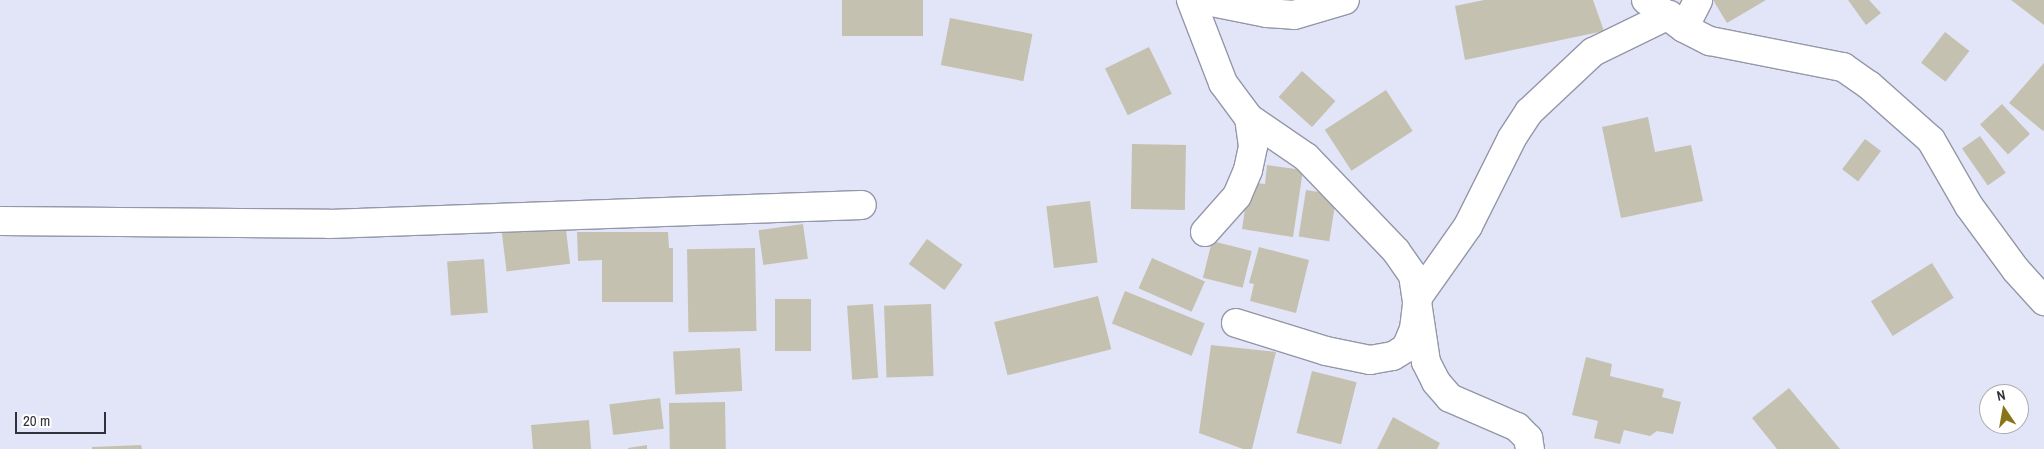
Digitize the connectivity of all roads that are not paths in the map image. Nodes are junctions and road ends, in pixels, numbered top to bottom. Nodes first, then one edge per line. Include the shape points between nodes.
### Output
1 (1191, 0) edge
2 (1202, 0) edge
3 (1345, 0) edge
4 (1646, 0) edge
5 (1698, 0) edge
6 (1676, 22) junction
7 (1248, 118) junction
8 (862, 205) dead end
9 (0, 221) edge
10 (1205, 232) dead end
11 (1418, 297) junction
12 (2044, 302) edge
13 (1236, 323) dead end
14 (1530, 449) edge

1 - 7 street via 1223,83
2 - 3 street via 1294,15
4 - 6 street
5 - 6 street
6 - 11 street via 1593,52 1529,112 1512,138 1468,226
6 - 12 street via 1724,46 1843,67 1869,85 1931,140 1969,206
7 - 10 street via 1253,146 1248,170 1237,196
7 - 11 street via 1306,157 1342,192 1396,251 1413,275
8 - 9 street via 329,224
11 - 13 street via 1414,329 1406,348 1393,356 1370,360 1326,351
11 - 14 street via 1426,362 1436,382 1450,398 1517,427 1528,438

